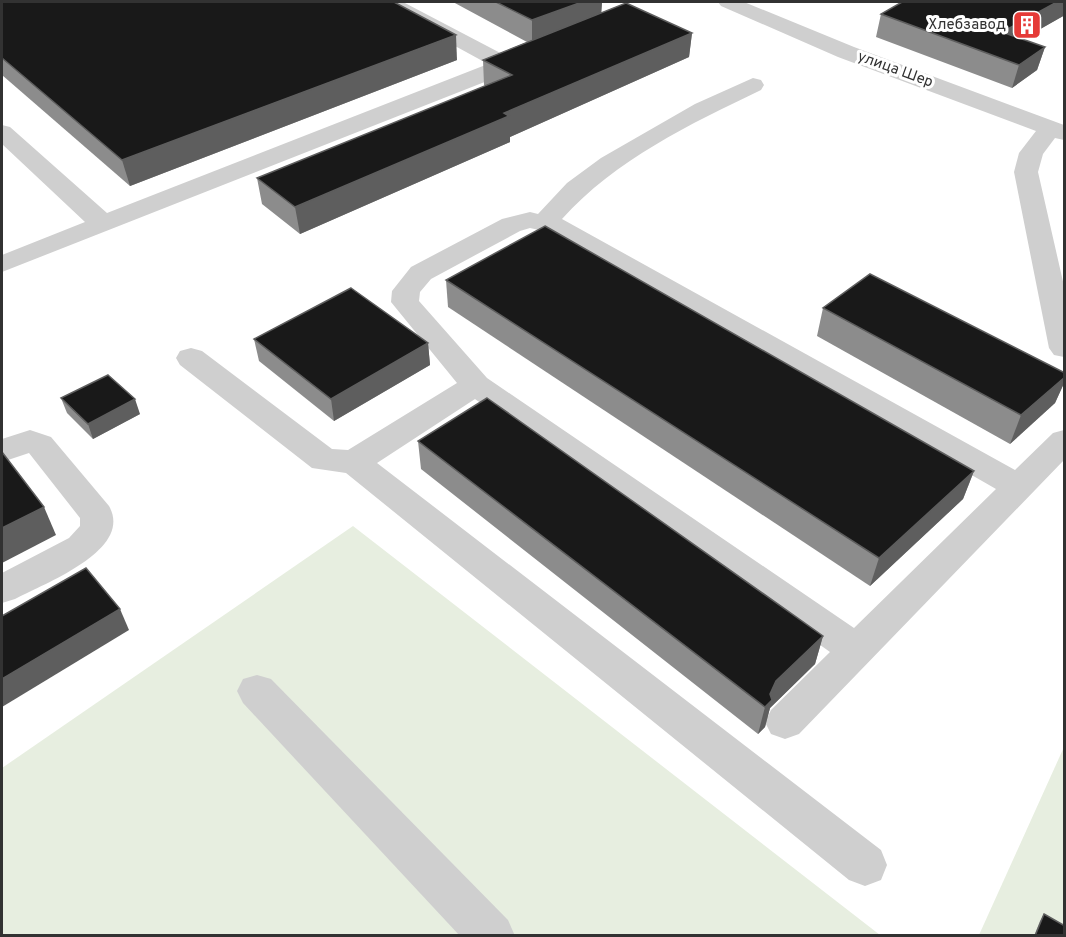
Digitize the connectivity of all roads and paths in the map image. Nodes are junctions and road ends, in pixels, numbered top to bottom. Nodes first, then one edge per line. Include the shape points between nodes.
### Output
1 (389, 2) edge
2 (728, 2) edge
3 (538, 53) edge
4 (506, 65) junction
5 (753, 85) dead end
6 (1058, 131) edge
7 (2, 132) edge
8 (544, 223) junction
9 (103, 224) junction
10 (2, 264) edge
11 (1065, 348) edge
12 (191, 358) dead end
13 (476, 385) junction
14 (1065, 441) edge
15 (2, 451) edge
16 (354, 462) junction
17 (1019, 487) junction
18 (2, 589) edge
19 (857, 650) junction
20 (257, 691) dead end
21 (785, 722) dead end
22 (865, 865) dead end
23 (492, 936) edge

1 - 4 street
2 - 6 street, улица Шер via 846,52
3 - 4 street
4 - 9 street
5 - 8 street via 610,163 576,188
6 - 11 street via 1031,153 1026,172
7 - 9 street
8 - 13 street via 530,220 511,225 421,273 406,291 405,302
8 - 17 street via 557,225
9 - 10 street
12 - 16 street via 324,460
13 - 16 street
13 - 19 street
14 - 17 street
15 - 18 street via 30,441 40,445 98,515 97,530 81,547
16 - 22 street
17 - 19 street
19 - 21 street
20 - 23 street

